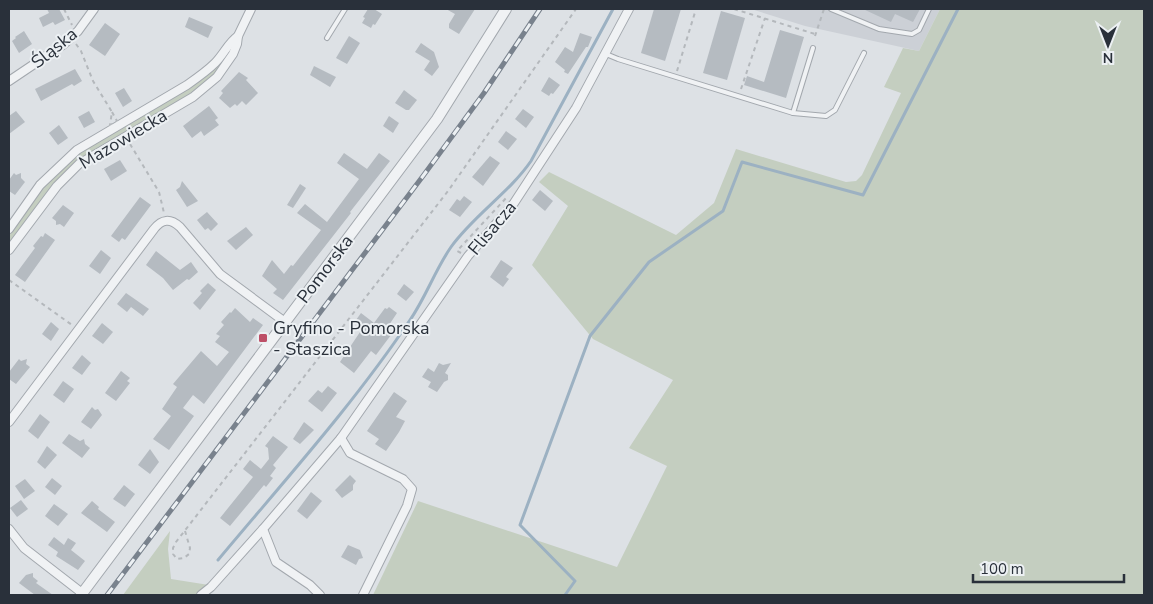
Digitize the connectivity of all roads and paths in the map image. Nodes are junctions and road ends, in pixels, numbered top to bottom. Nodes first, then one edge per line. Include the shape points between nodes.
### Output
1 (64, 9) edge
2 (94, 9) edge
3 (251, 9) edge
4 (345, 9) edge
5 (506, 9) edge
6 (576, 9) edge
7 (629, 9) edge
8 (696, 9) edge
9 (734, 9) edge
10 (824, 9) edge
11 (831, 9) edge
12 (929, 9) edge
13 (765, 18) junction
14 (78, 30) junction
15 (238, 36) junction
16 (327, 38) dead end
17 (813, 48) dead end
18 (864, 52) dead end
19 (606, 54) junction
20 (675, 76) junction
21 (9, 81) edge
22 (740, 96) junction
23 (112, 112) junction
24 (793, 113) junction
25 (116, 119) dead end
26 (110, 121) dead end
27 (128, 142) dead end
28 (509, 194) dead end
29 (164, 211) dead end
30 (9, 228) edge
31 (9, 250) edge
32 (467, 258) junction
33 (9, 280) edge
34 (285, 322) junction
35 (78, 330) junction
36 (9, 422) edge
37 (341, 438) junction
38 (9, 530) edge
39 (263, 530) junction
40 (185, 531) junction
41 (82, 594) edge
42 (201, 595) edge
43 (320, 595) edge
44 (363, 595) edge

1 - 14 path
2 - 14 street, Śląska
3 - 15 street, Mazowiecka
4 - 16 lane
5 - 34 street, Pomorska via 436,119
6 - 40 path via 448,192
7 - 19 street, Flisacza
8 - 20 path
9 - 13 path
10 - 13 path via 815,35
11 - 12 lane via 879,29 912,34 919,30
13 - 22 path
14 - 21 street, Śląska via 64,44
14 - 23 path via 83,35 76,43
15 - 30 street, Mazowiecka via 216,62 187,85 77,150 40,185
15 - 31 street, Mazowiecka via 233,54 210,84 79,164 56,186
17 - 24 lane
18 - 24 lane via 835,110 826,116
19 - 20 lane
19 - 32 street, Flisacza via 576,108 514,202
20 - 22 lane
22 - 24 lane
23 - 25 path
23 - 26 path
27 - 29 path via 159,192
28 - 32 path via 457,250
32 - 37 street, Flisacza
33 - 35 path
34 - 35 street via 220,274 180,226 166,220 159,223
34 - 41 street, Pomorska
35 - 36 street
37 - 39 street, Flisacza
37 - 44 street via 350,453 403,479 412,489 407,506
38 - 41 street via 24,548
39 - 42 street, Flisacza
39 - 43 street via 276,562
40 - 40 path via 173,548 177,559 189,554

